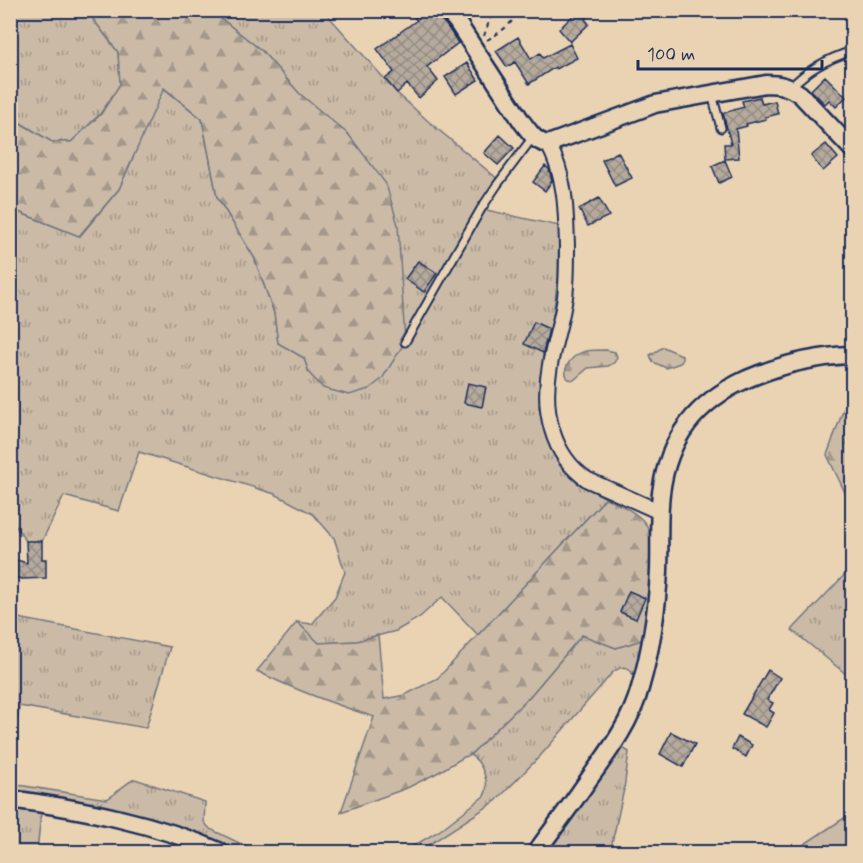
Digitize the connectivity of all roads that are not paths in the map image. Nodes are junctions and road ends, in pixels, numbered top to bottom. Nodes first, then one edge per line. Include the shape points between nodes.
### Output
1 (447, 10) edge
2 (852, 51) edge
3 (790, 88) junction
4 (711, 94) junction
5 (721, 128) dead end
6 (541, 140) junction
7 (852, 149) edge
8 (405, 342) dead end
9 (852, 355) edge
10 (660, 512) junction
11 (10, 799) edge
12 (221, 852) edge
13 (536, 852) edge

1 - 6 street via 522,122
2 - 3 lane via 817,67
3 - 4 street via 765,84
3 - 7 street
4 - 5 lane
4 - 6 street via 655,104
6 - 8 lane via 497,185
6 - 10 street via 560,170 567,229 565,298 547,386 551,429 577,473
9 - 10 street via 816,358 773,369 736,384 706,404 682,429 674,444 664,474
10 - 13 street via 656,611 636,699 610,749
11 - 12 street via 105,815 160,829

